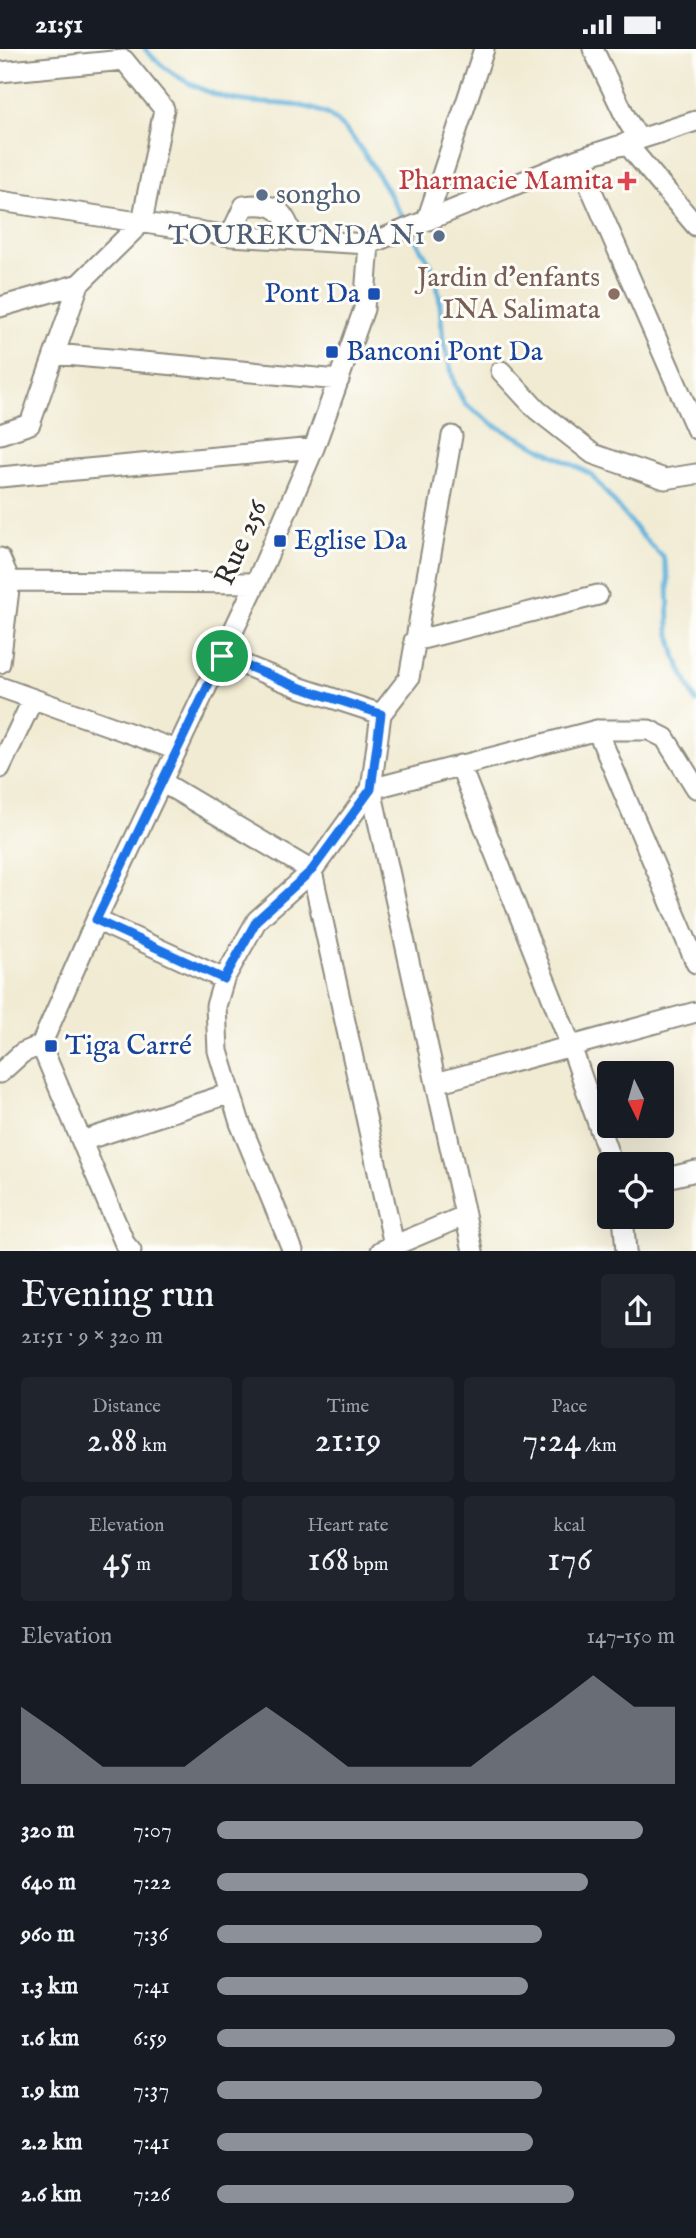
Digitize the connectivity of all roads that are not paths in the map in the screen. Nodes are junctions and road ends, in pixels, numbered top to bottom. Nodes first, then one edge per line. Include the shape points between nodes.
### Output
1 (484, 49) edge
2 (593, 49) edge
3 (0, 72) edge
4 (696, 121) edge
5 (633, 141) junction
6 (578, 159) junction
7 (0, 201) edge
8 (427, 219) junction
9 (142, 222) junction
10 (696, 226) edge
11 (230, 236) junction
12 (294, 240) junction
13 (369, 243) junction
14 (79, 284) junction
15 (0, 307) edge
16 (55, 354) junction
17 (502, 371) dead end
18 (339, 380) junction
19 (696, 429) edge
20 (0, 434) edge
21 (452, 436) dead end
22 (314, 448) junction
23 (696, 474) edge
24 (0, 477) edge
25 (0, 558) edge
26 (5, 582) edge
27 (256, 583) junction
28 (598, 595) dead end
29 (414, 641) junction
30 (222, 656) junction
31 (0, 663) edge
32 (0, 687) edge
33 (33, 699) junction
34 (381, 714) junction
35 (597, 730) junction
36 (177, 750) junction
37 (460, 765) junction
38 (0, 768) edge
39 (163, 782) junction
40 (696, 787) edge
41 (371, 789) junction
42 (312, 870) junction
43 (96, 920) junction
44 (696, 963) edge
45 (224, 979) junction
46 (696, 1012) edge
47 (41, 1045) junction
48 (571, 1046) junction
49 (0, 1073) edge
50 (436, 1083) junction
51 (231, 1093) junction
52 (82, 1141) junction
53 (608, 1152) edge
54 (696, 1171) edge
55 (674, 1176) edge
56 (464, 1216) junction
57 (624, 1229) edge
58 (388, 1248) edge
59 (131, 1251) edge
60 (293, 1251) edge
61 (473, 1251) edge
62 (626, 1251) edge

1 - 8 street
2 - 5 street
3 - 9 street via 124,60 164,109
4 - 5 street
5 - 6 street
5 - 10 street
6 - 8 street
6 - 19 street
7 - 9 street
8 - 13 street
9 - 11 street
9 - 14 street
11 - 12 street
11 - 12 street via 244,206 271,206 286,217
12 - 13 street
13 - 18 street, Rue 256 via 364,309
14 - 15 street
14 - 16 street
16 - 18 street
16 - 20 street via 30,424
17 - 23 street via 537,410 593,454 665,479
18 - 22 street, Rue 256
21 - 29 street
22 - 24 street
22 - 27 street, Rue 256
25 - 26 street
26 - 27 street
26 - 31 street
27 - 30 street, Rue 256
28 - 29 street
29 - 34 street via 409,678
30 - 34 street
30 - 36 street, Rue 256
32 - 33 street
33 - 36 street
33 - 38 street
34 - 41 street
35 - 37 street
35 - 40 street via 649,730 665,738
35 - 44 street
36 - 39 street, Rue 256
37 - 41 street
37 - 48 street
39 - 42 street
39 - 43 street, Rue 256
41 - 42 street
41 - 50 street
42 - 45 street via 257,920
42 - 58 street
43 - 45 street
43 - 47 street, Rue 256
45 - 51 street via 216,1006 218,1051
46 - 48 street
47 - 49 street via 22,1053
47 - 52 street
48 - 50 street
48 - 53 street
50 - 56 street
51 - 52 street
51 - 60 street
52 - 59 street
54 - 55 street
56 - 58 street
56 - 61 street
57 - 62 street

